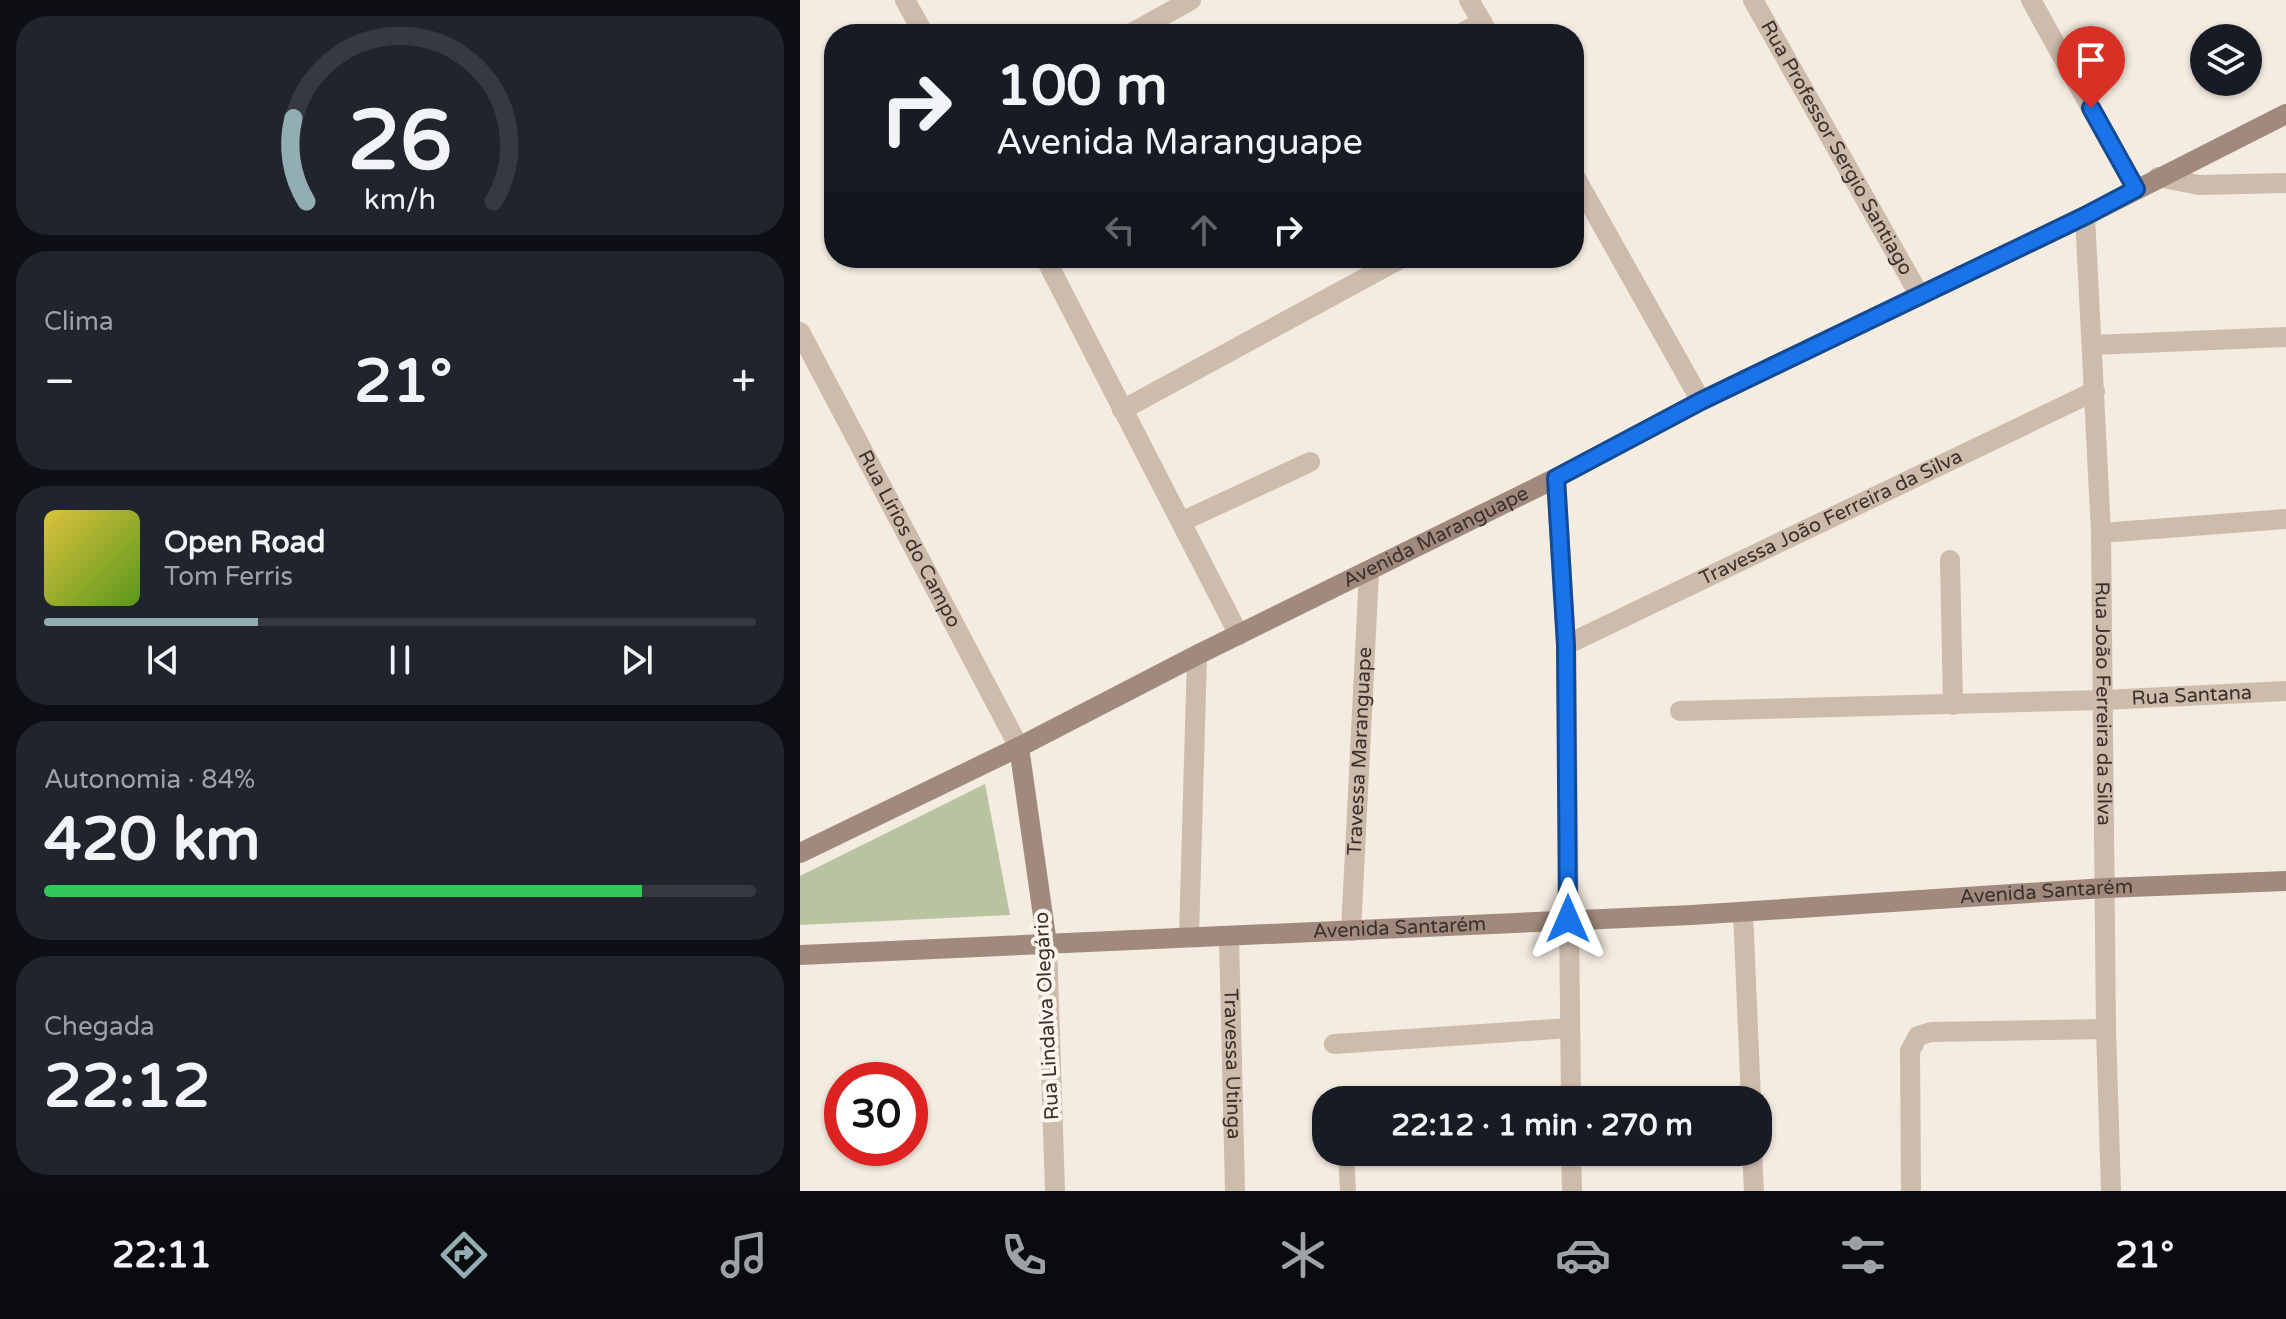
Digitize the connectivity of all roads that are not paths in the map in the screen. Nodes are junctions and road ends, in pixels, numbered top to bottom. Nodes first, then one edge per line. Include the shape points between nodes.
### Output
1 (905, 0) edge
2 (1191, 0) edge
3 (1469, 0) edge
4 (1753, 0) edge
5 (2031, 0) edge
6 (918, 24) edge
7 (1148, 24) edge
8 (1483, 24) edge
9 (2286, 114) edge
10 (2158, 177) junction
11 (2286, 183) edge
12 (2136, 189) junction
13 (1584, 193) edge
14 (2085, 216) junction
15 (1056, 268) edge
16 (1384, 268) edge
17 (1920, 296) junction
18 (800, 332) edge
19 (2286, 337) edge
20 (2093, 345) junction
21 (2095, 391) junction
22 (1701, 401) junction
23 (1122, 410) junction
24 (1310, 462) dead end
25 (1556, 478) junction
26 (2286, 519) edge
27 (1181, 522) junction
28 (2101, 533) junction
29 (1950, 560) dead end
30 (1369, 572) junction
31 (1239, 635) junction
32 (1566, 645) junction
33 (1197, 655) junction
34 (2286, 691) edge
35 (2104, 700) junction
36 (1953, 705) junction
37 (1680, 711) dead end
38 (1019, 747) junction
39 (800, 853) edge
40 (2286, 881) edge
41 (2105, 888) junction
42 (1743, 912) junction
43 (1568, 919) junction
44 (1351, 931) junction
45 (1229, 936) junction
46 (1189, 937) junction
47 (1047, 944) junction
48 (800, 955) edge
49 (1570, 1028) junction
50 (2106, 1029) junction
51 (1334, 1044) dead end
52 (1571, 1086) edge
53 (1750, 1086) edge
54 (1347, 1166) edge
55 (1571, 1166) edge
56 (1753, 1166) edge
57 (1055, 1191) edge
58 (1235, 1191) edge
59 (1348, 1191) edge
60 (1572, 1191) edge
61 (1754, 1191) edge
62 (1911, 1191) edge
63 (2111, 1191) edge

1 - 6 street
2 - 7 street
3 - 8 street
4 - 17 street, Rua Professor Sergio Santiago
5 - 12 street
9 - 10 street, Avenida Maranguape
10 - 11 street via 2199,185
10 - 12 street, Avenida Maranguape
12 - 14 street, Avenida Maranguape
13 - 22 street
14 - 17 street, Avenida Maranguape
14 - 20 street, Rua João Ferreira da Silva
15 - 23 street
16 - 23 street
17 - 22 street, Avenida Maranguape
18 - 38 street, Rua Lírios do Campo
19 - 20 street
20 - 21 street, Rua João Ferreira da Silva
21 - 28 street, Rua João Ferreira da Silva
21 - 32 street, Travessa João Ferreira da Silva
22 - 25 street, Avenida Maranguape
23 - 27 street
24 - 27 street
25 - 30 street, Avenida Maranguape
25 - 32 street
26 - 28 street
27 - 31 street
28 - 35 street, Rua João Ferreira da Silva
29 - 36 street
30 - 31 street, Avenida Maranguape
30 - 44 street, Travessa Maranguape
31 - 33 street, Avenida Maranguape
32 - 43 street
33 - 38 street, Avenida Maranguape
33 - 46 street
34 - 35 street, Rua Santana
35 - 36 street, Rua Santana
35 - 41 street, Rua João Ferreira da Silva
36 - 37 street, Rua Santana
38 - 39 street, Avenida Maranguape
38 - 47 street, Rua Lindalva Olegário
40 - 41 street, Avenida Santarém
41 - 42 street, Avenida Santarém
41 - 50 street, Rua João Ferreira da Silva
42 - 43 street, Avenida Santarém
42 - 53 street
43 - 44 street, Avenida Santarém
43 - 49 street
44 - 45 street, Avenida Santarém
45 - 46 street, Avenida Santarém
45 - 58 street, Travessa Utinga
46 - 47 street, Avenida Santarém
47 - 48 street, Avenida Santarém
47 - 57 street, Rua Lindalva Olegário
49 - 51 street
49 - 52 street
50 - 62 street via 1918,1036 1910,1051
50 - 63 street, Rua João Ferreira da Silva
54 - 59 lane
55 - 60 street
56 - 61 street

